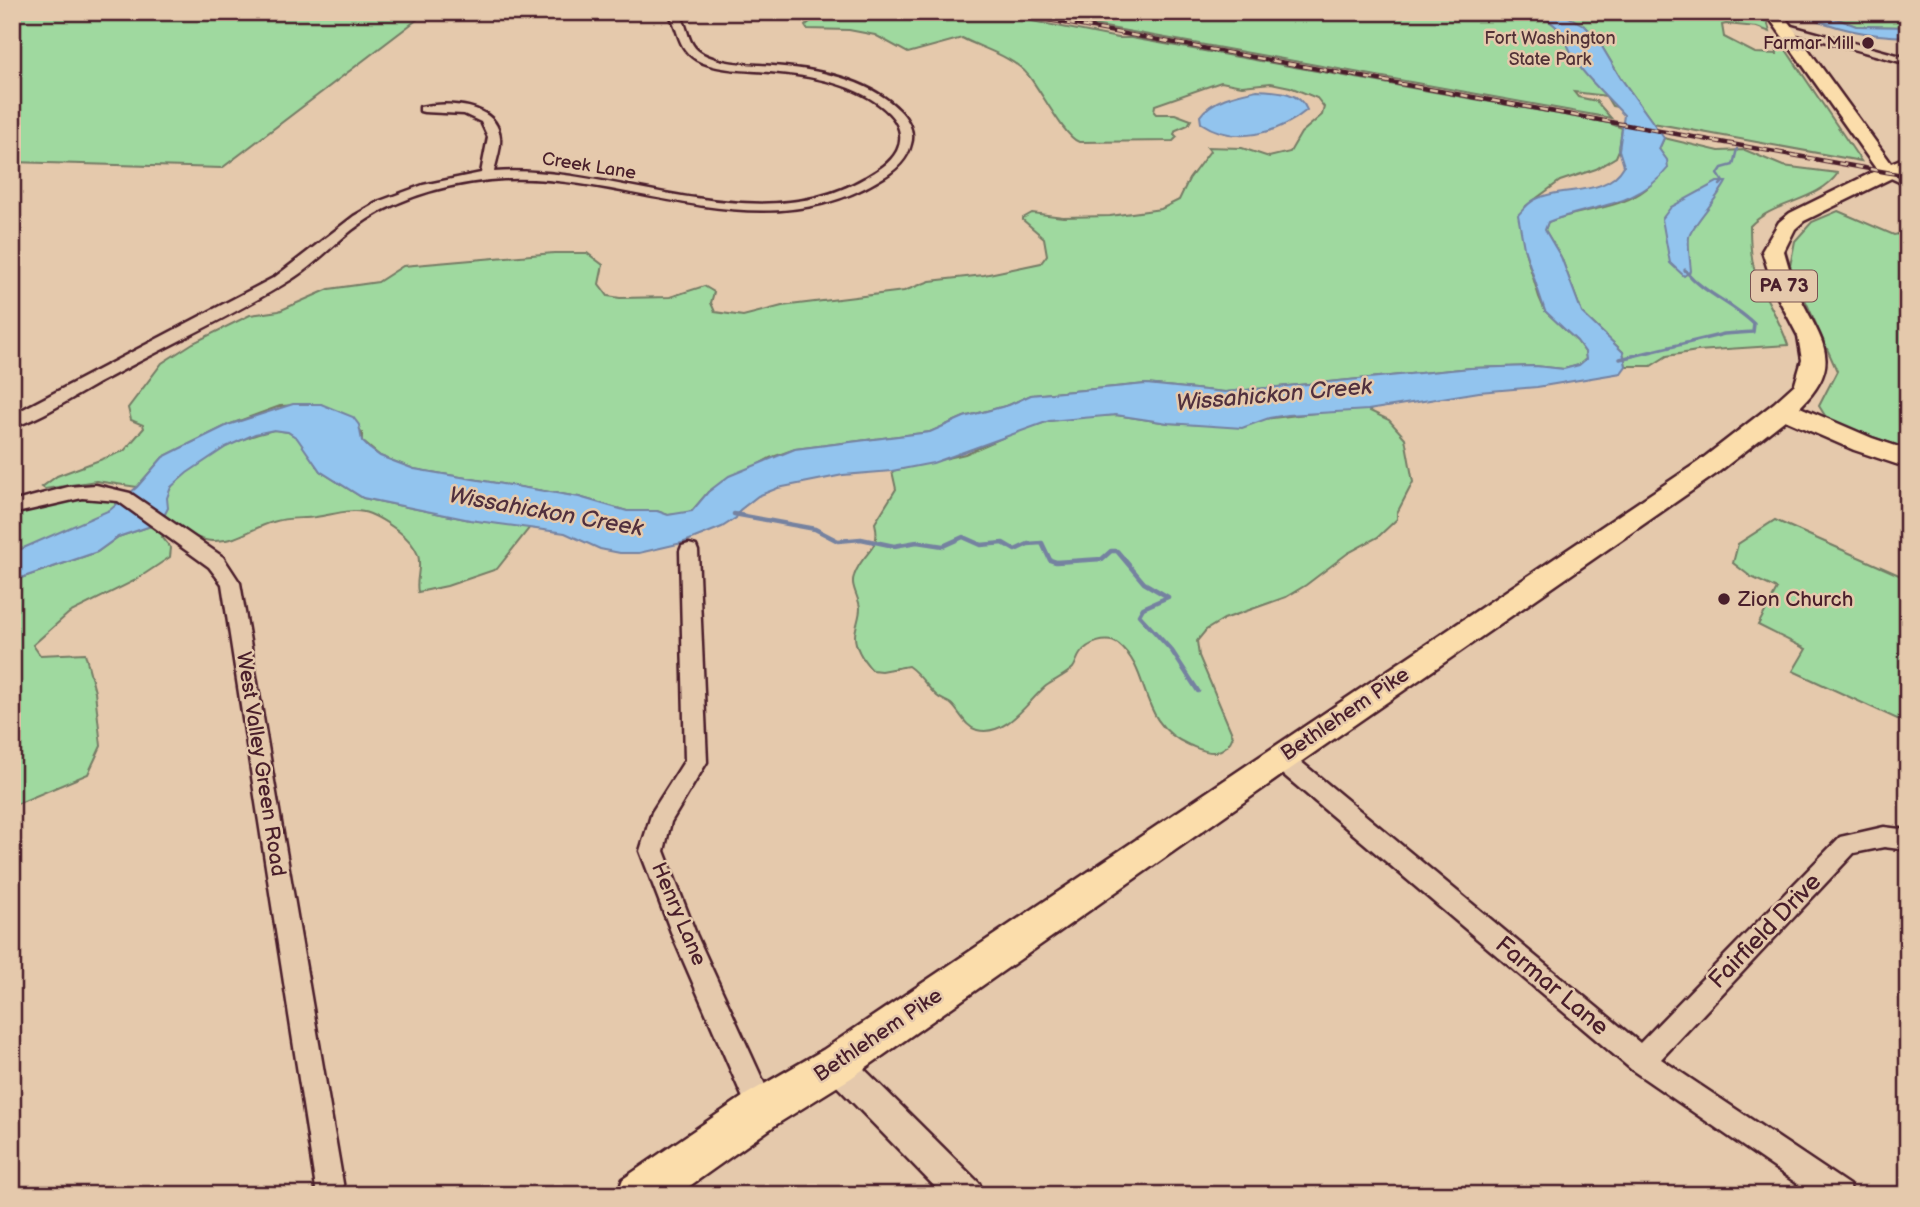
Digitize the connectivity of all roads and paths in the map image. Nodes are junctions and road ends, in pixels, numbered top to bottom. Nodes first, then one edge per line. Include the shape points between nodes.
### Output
1 (673, 12) edge
2 (1779, 20) edge
3 (1908, 61) edge
4 (424, 109) dead end
5 (1902, 169) edge
6 (487, 176) junction
7 (1783, 409) junction
8 (12, 422) edge
9 (1908, 459) edge
10 (124, 497) joint
11 (12, 508) edge
12 (173, 533) joint
13 (689, 551) dead end
14 (1280, 758) junction
15 (1908, 840) edge
16 (1641, 1061) junction
17 (837, 1064) junction
18 (762, 1109) junction
19 (331, 1195) edge
20 (639, 1195) edge
21 (967, 1195) edge
22 (1839, 1195) edge

1 - 6 street, Creek Lane via 682,24 684,42 702,58 816,76 887,104 906,131 898,160 882,175 848,192 772,206 702,202 548,176
2 - 3 street
2 - 5 main road, PA 73 via 1869,148
4 - 6 street via 465,110 483,119 494,138
5 - 7 main road, Bethlehem Pike / PA 73 via 1797,217 1773,251 1786,292 1810,336 1814,360 1806,387
6 - 8 street, Creek Lane via 428,187 376,208 304,266
7 - 9 main road
7 - 14 main road, Bethlehem Pike via 1707,468
10 - 11 street, West Valley Green Road via 85,491
10 - 12 street, West Valley Green Road
12 - 19 street, West Valley Green Road via 216,562 231,583
13 - 18 street, Henry Lane via 696,762 660,819 652,851
14 - 16 street, Farmar Lane
14 - 17 main road, Bethlehem Pike
15 - 16 street, Fairfield Drive via 1884,836 1847,844
16 - 22 street, Farmar Lane
17 - 18 main road, Bethlehem Pike
17 - 21 street
18 - 20 main road, Bethlehem Pike

